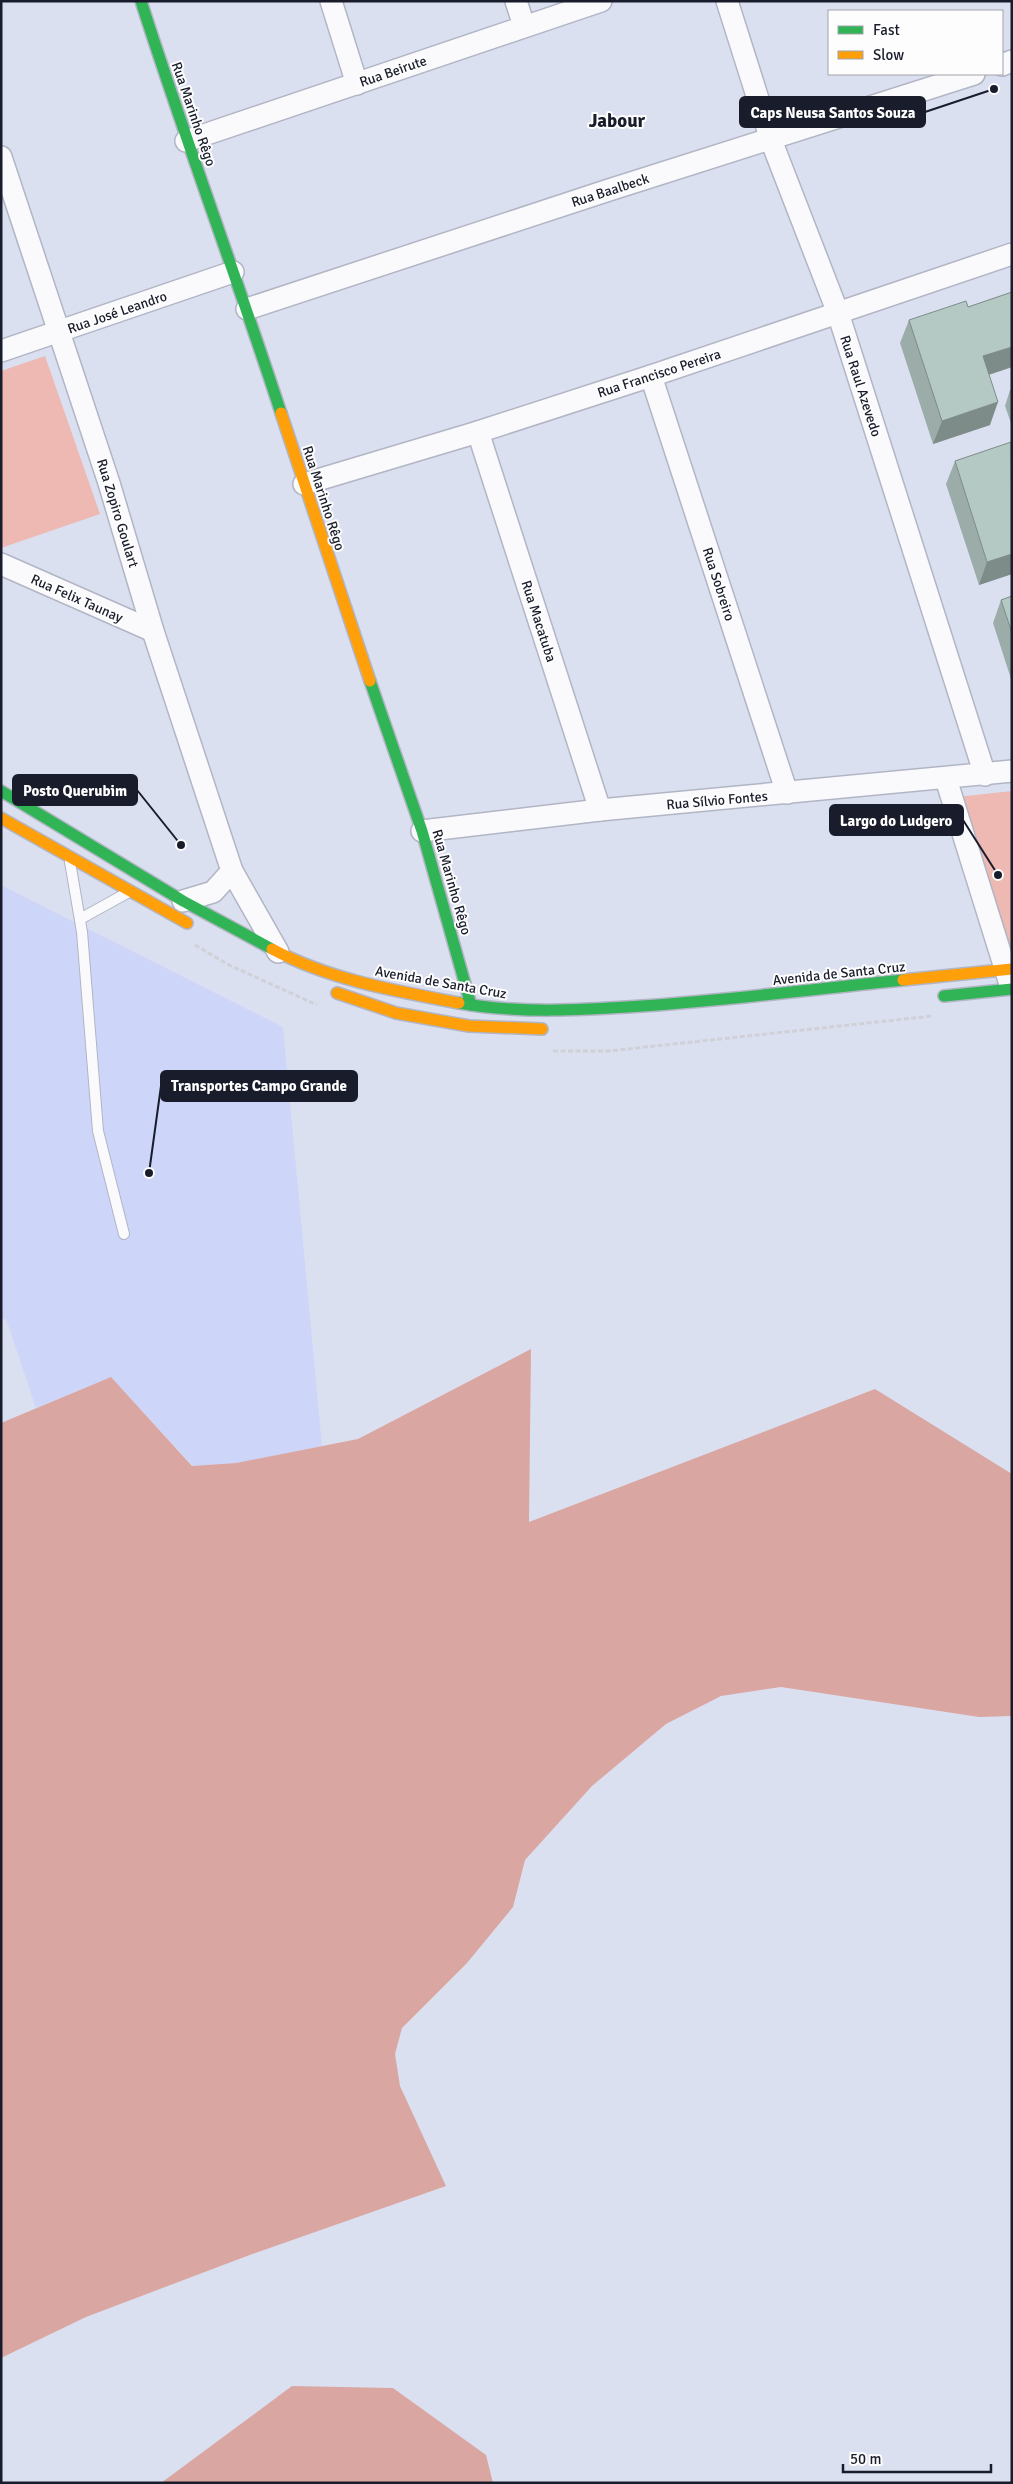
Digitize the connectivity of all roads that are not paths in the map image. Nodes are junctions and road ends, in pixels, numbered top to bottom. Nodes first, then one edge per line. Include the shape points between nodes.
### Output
1 (141, 1) edge
2 (331, 1) edge
3 (516, 1) edge
4 (601, 1) edge
5 (727, 1) edge
6 (524, 26) junction
7 (971, 75) edge
8 (357, 84) junction
9 (771, 140) junction
10 (186, 142) junction
11 (1, 157) edge
12 (1012, 254) edge
13 (233, 272) junction
14 (247, 309) junction
15 (838, 313) junction
16 (59, 332) junction
17 (1, 351) edge
18 (651, 376) junction
19 (478, 432) junction
20 (304, 484) junction
21 (1, 564) edge
22 (153, 631) junction
23 (1012, 771) edge
24 (985, 775) junction
25 (946, 779) junction
26 (1, 791) edge
27 (787, 793) junction
28 (600, 810) junction
29 (1, 818) edge
30 (422, 831) junction
31 (69, 857) junction
32 (232, 871) junction
33 (129, 892) junction
34 (183, 900) junction
35 (80, 919) junction
36 (195, 927) dead end
37 (278, 952) junction
38 (1010, 979) edge
39 (324, 988) dead end
40 (934, 997) dead end
41 (472, 1005) junction
42 (553, 1029) dead end
43 (124, 1234) dead end

1 - 10 main road, Rua Marinho Rêgo
2 - 8 street
3 - 6 street
4 - 6 street, Rua Beirute
5 - 9 street, Rua Raul Azevedo
6 - 8 street, Rua Beirute
7 - 9 street, Rua Baalbeck
8 - 10 street, Rua Beirute
9 - 14 street, Rua Baalbeck
9 - 15 street, Rua Raul Azevedo
10 - 13 main road, Rua Marinho Rêgo
11 - 16 street, Rua Zopiro Goulart
12 - 15 street, Rua Francisco Pereira
13 - 14 main road, Rua Marinho Rêgo
13 - 16 street, Rua José Leandro
14 - 20 main road, Rua Marinho Rêgo
15 - 18 street, Rua Francisco Pereira
15 - 24 street, Rua Raul Azevedo
16 - 17 street, Rua José Leandro
16 - 22 street, Rua Zopiro Goulart
18 - 19 street, Rua Francisco Pereira
18 - 27 street, Rua Sobreiro
19 - 20 street, Rua Francisco Pereira
19 - 28 street, Rua Macatuba
20 - 30 main road, Rua Marinho Rêgo
21 - 22 street, Rua Felix Taunay
22 - 32 street, Rua Zopiro Goulart
23 - 24 street, Rua Sílvio Fontes
24 - 25 street, Rua Sílvio Fontes
25 - 27 street, Rua Sílvio Fontes
25 - 38 street
26 - 34 main road, Avenida de Santa Cruz
27 - 28 street, Rua Sílvio Fontes
28 - 30 street, Rua Sílvio Fontes
29 - 31 main road
30 - 41 main road, Rua Marinho Rêgo
31 - 33 main road
31 - 35 lane
32 - 34 street via 213,892
32 - 37 street, Rua Zopiro Goulart
33 - 35 lane
33 - 36 main road
34 - 37 main road, Avenida de Santa Cruz
35 - 43 lane via 98,1131
37 - 41 main road, Avenida de Santa Cruz via 328,972 395,991
38 - 40 main road
38 - 41 main road, Avenida de Santa Cruz via 584,1010 519,1010
39 - 42 main road via 396,1013 469,1026

